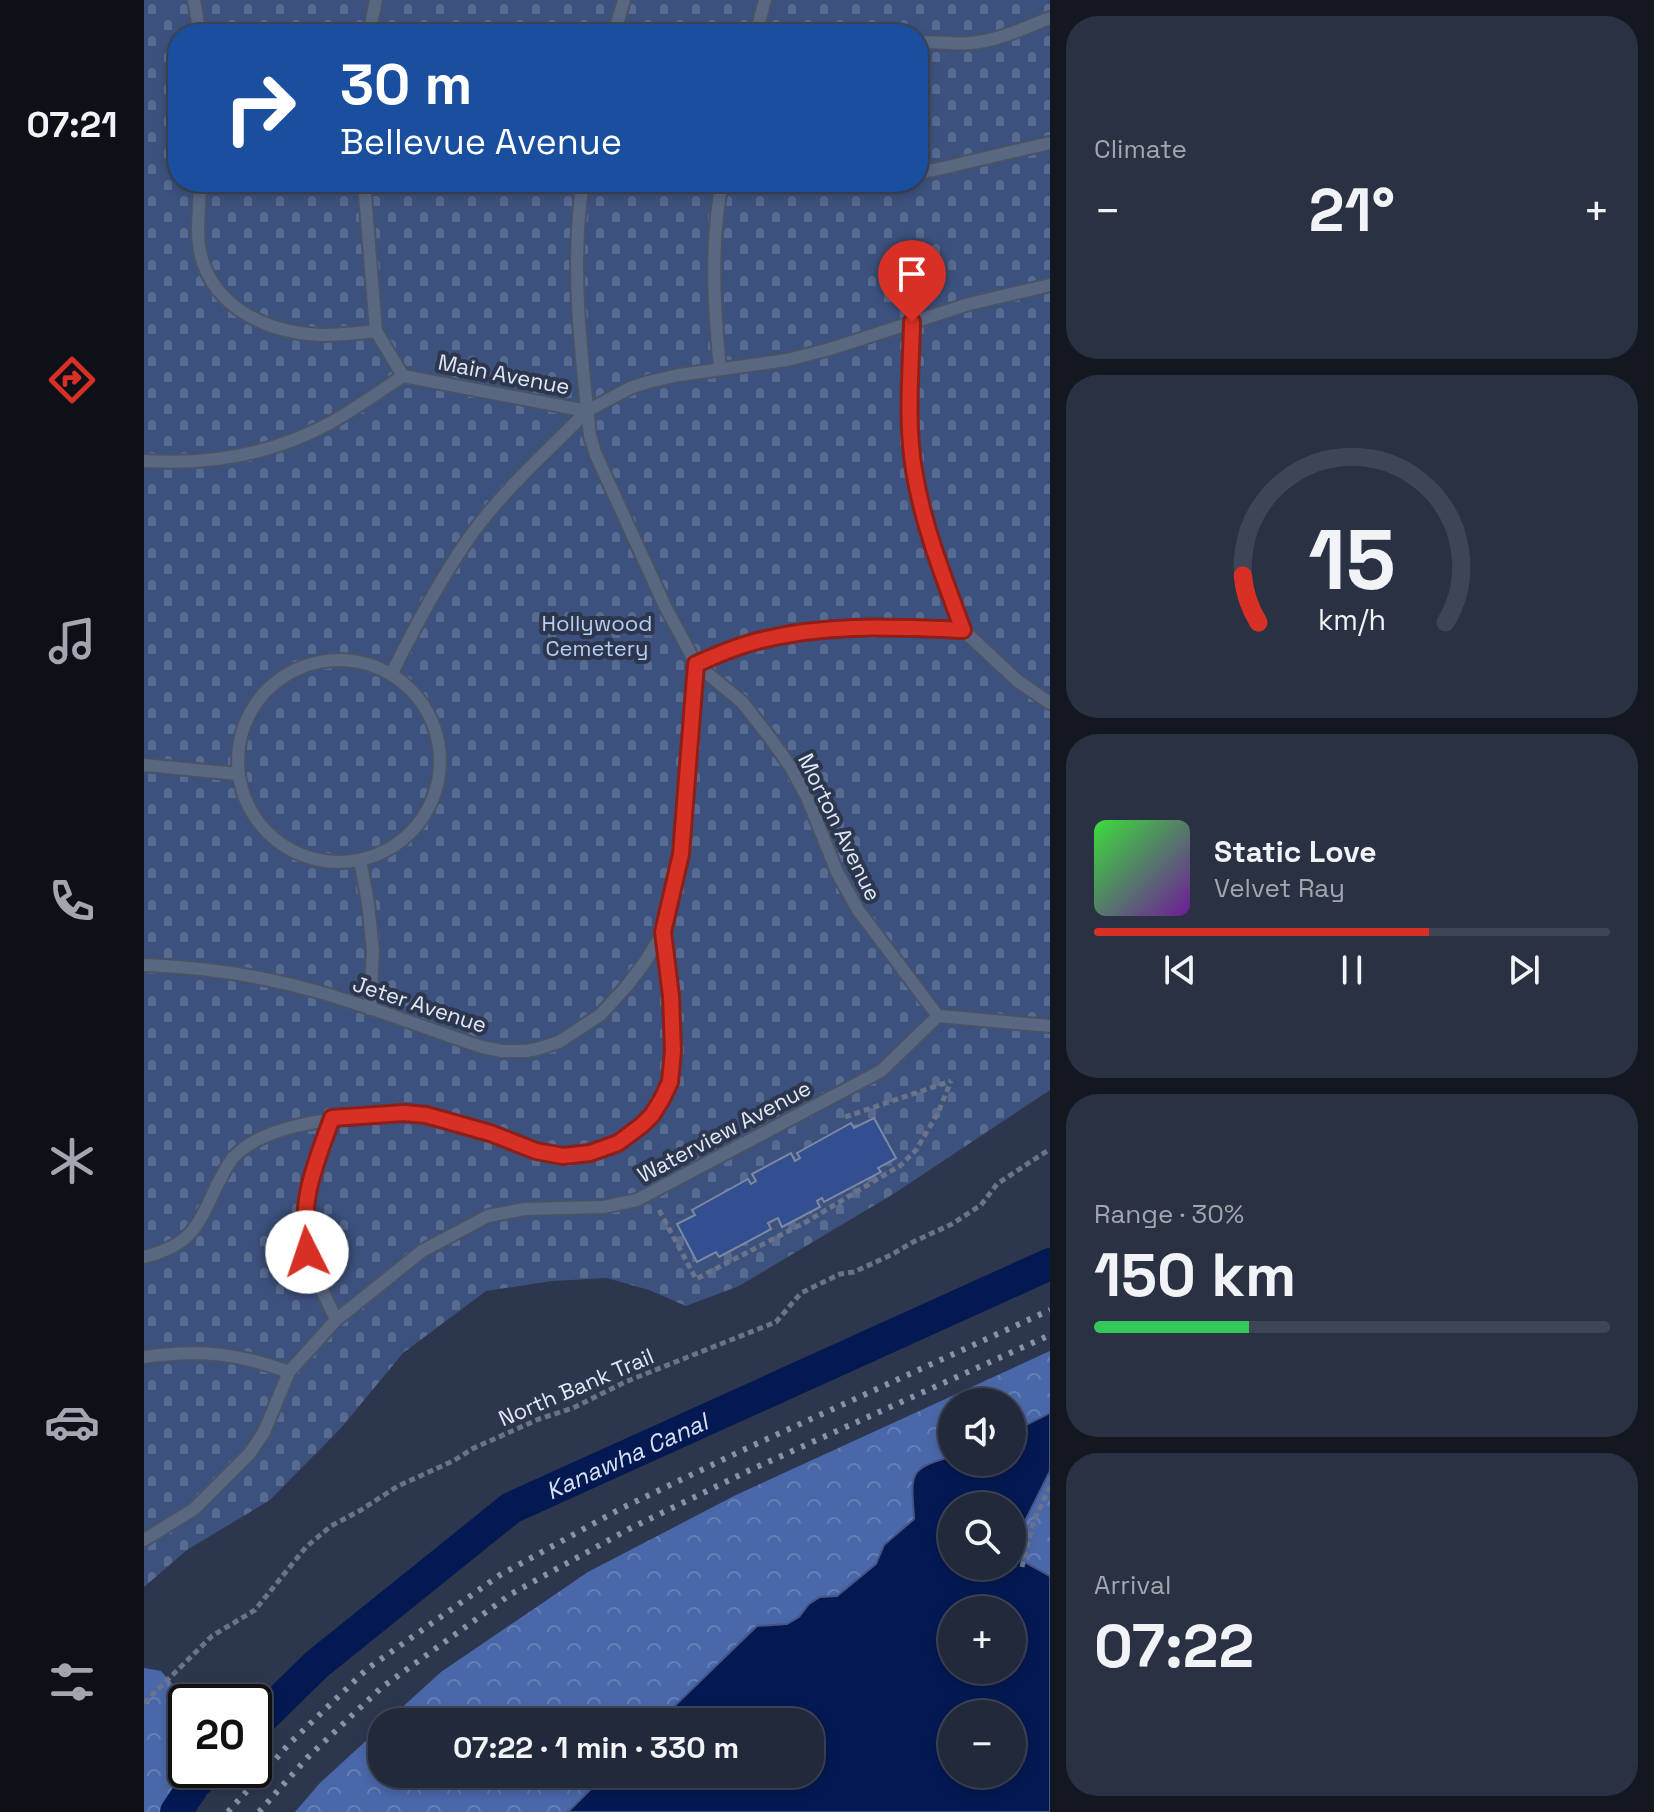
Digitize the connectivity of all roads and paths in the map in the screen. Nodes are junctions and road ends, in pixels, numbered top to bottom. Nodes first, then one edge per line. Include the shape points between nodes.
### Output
1 (194, 0) edge
2 (376, 0) edge
3 (624, 0) edge
4 (765, 0) edge
5 (1050, 18) edge
6 (198, 24) edge
7 (371, 24) edge
8 (617, 24) edge
9 (759, 24) edge
10 (928, 41) edge
11 (1050, 143) edge
12 (928, 171) edge
13 (200, 192) edge
14 (365, 192) edge
15 (582, 192) edge
16 (721, 192) edge
17 (1050, 285) edge
18 (912, 322) junction
19 (376, 331) junction
20 (720, 369) junction
21 (403, 376) junction
22 (587, 411) junction
23 (144, 461) edge
24 (963, 630) junction
25 (696, 664) junction
26 (392, 673) junction
27 (1050, 703) edge
28 (144, 765) edge
29 (238, 774) junction
30 (360, 860) junction
31 (663, 932) junction
32 (144, 965) edge
33 (370, 1009) junction
34 (938, 1016) junction
35 (1050, 1026) edge
36 (332, 1118) junction
37 (844, 1118) dead end
38 (1050, 1149) edge
39 (650, 1193) junction
40 (144, 1257) edge
41 (336, 1320) junction
42 (144, 1357) edge
43 (289, 1372) junction
44 (1050, 1487) edge
45 (144, 1540) edge
46 (1026, 1551) edge
47 (144, 1703) edge

1 - 6 lane
2 - 7 lane
3 - 8 lane
4 - 9 lane
5 - 10 lane via 976,42
11 - 12 lane
13 - 19 lane via 201,255 229,303 255,320 293,332
14 - 19 lane
15 - 22 lane via 579,298
16 - 20 lane via 714,254
17 - 18 lane, Main Avenue
18 - 20 lane, Main Avenue via 820,352
18 - 24 lane via 914,468 928,536
19 - 21 lane
20 - 22 lane, Main Avenue via 648,382
21 - 22 lane, Main Avenue
21 - 23 lane, Main Avenue via 331,423 261,450 212,461
22 - 25 lane via 596,455
22 - 26 lane via 470,537 430,598
24 - 25 lane via 814,630 755,641
24 - 27 lane
25 - 31 lane, Jeter Avenue via 681,854
25 - 34 lane, Morton Avenue via 742,702 790,766 858,910
26 - 29 lane via 345,660 315,662 287,673 247,716 238,744
26 - 30 lane via 420,700 434,725 438,782 428,809 410,833 387,850
28 - 29 lane
29 - 30 lane via 254,816 286,847 315,859
30 - 33 lane via 373,951
31 - 33 lane, Jeter Avenue via 600,1015 559,1042 537,1049 482,1047
31 - 36 lane via 671,996 670,1082 652,1115 618,1143 563,1156 426,1115
32 - 33 lane, Jeter Avenue via 288,985
34 - 35 lane
34 - 39 lane, Waterview Avenue via 881,1071
36 - 40 lane via 266,1136 240,1151 197,1228 176,1246
36 - 41 lane via 310,1179 304,1230 307,1252
37 - 39 path via 951,1081 916,1150 901,1165 696,1279
38 - 47 path, North Bank Trail via 997,1184 981,1205 952,1224 801,1293 776,1322 474,1448 331,1526 306,1547 255,1610 212,1636
39 - 41 lane, Waterview Avenue via 603,1207 525,1209 488,1216 422,1251
41 - 43 lane, Waterview Avenue
42 - 43 lane via 215,1353
43 - 45 lane, Waterview Avenue via 250,1453 194,1509
44 - 46 path

